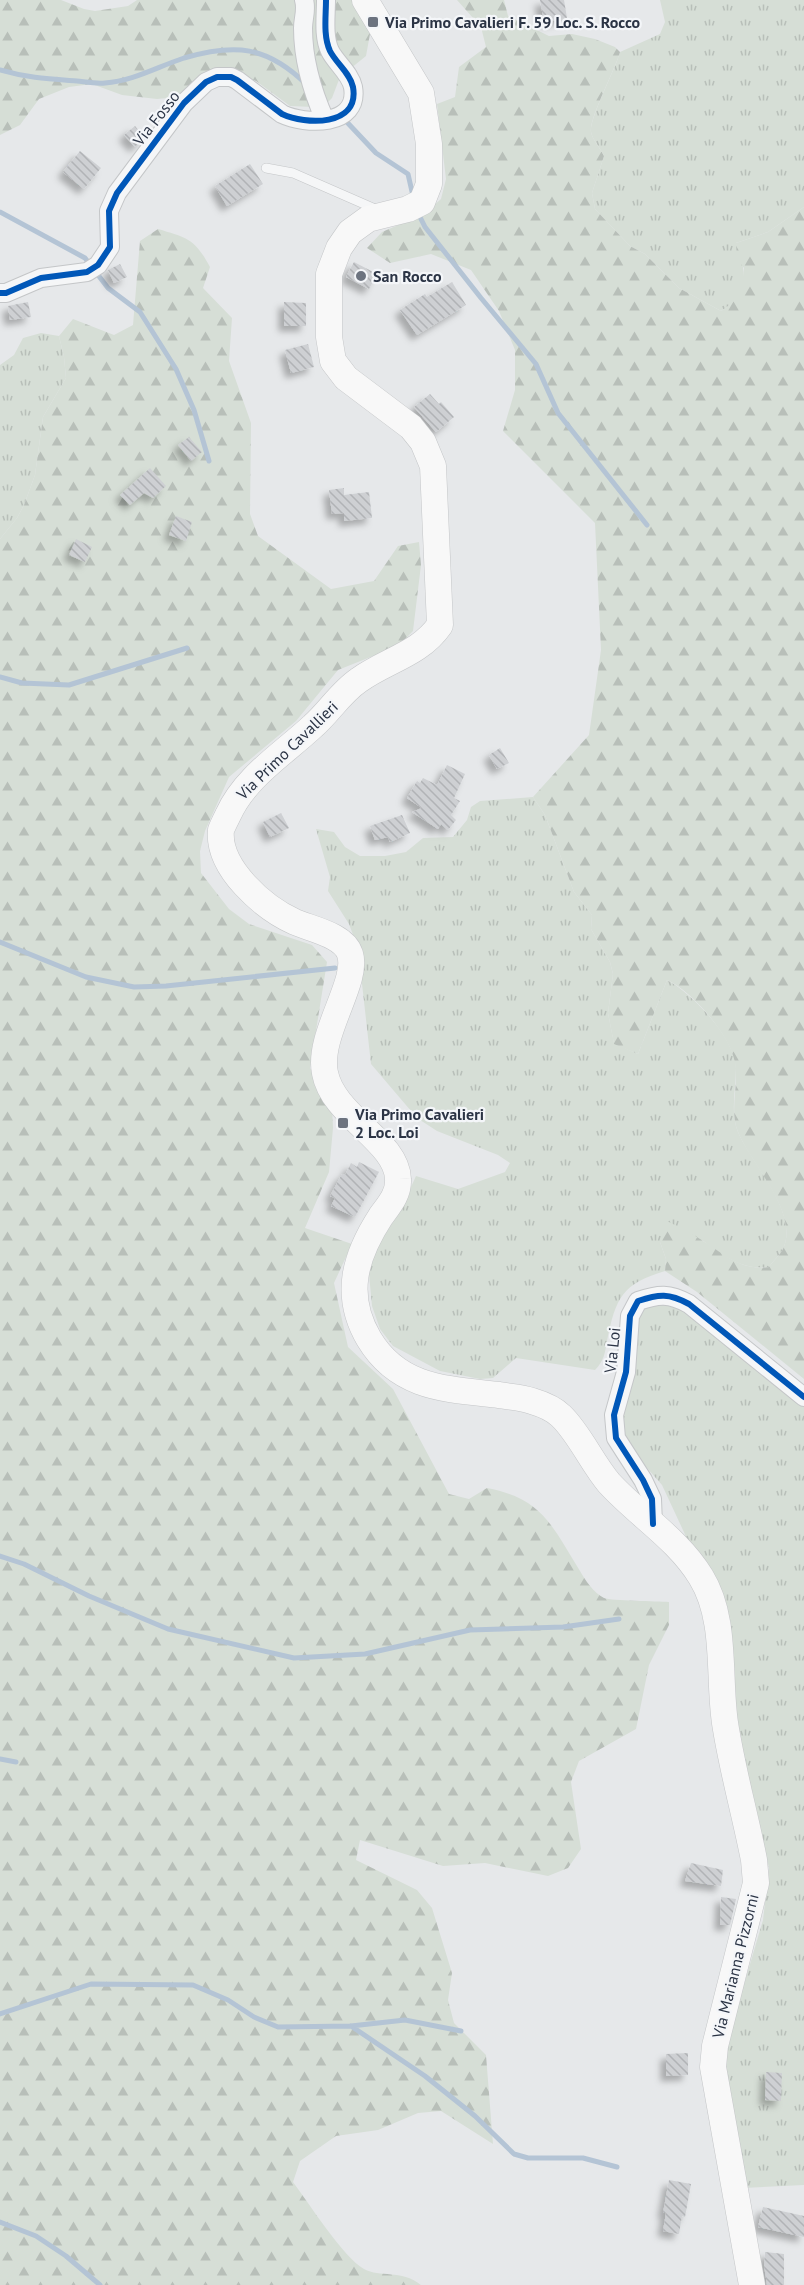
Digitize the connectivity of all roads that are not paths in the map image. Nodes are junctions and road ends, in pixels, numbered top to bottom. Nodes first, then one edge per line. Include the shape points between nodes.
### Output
1 (304, 0) edge
2 (326, 0) edge
3 (364, 0) edge
4 (325, 120) junction
5 (266, 168) dead end
6 (385, 214) junction
7 (0, 293) edge
8 (804, 1398) edge
9 (653, 1524) junction
10 (702, 1578) joint
11 (752, 2285) edge

1 - 4 street via 307,55
2 - 4 street via 326,40 353,91 351,104 344,113
3 - 6 main road, Via Primo Cavallieri via 421,93 429,144 429,184 422,202
4 - 7 street, Via Fosso via 290,118 237,80 224,76 211,79 184,103 117,193 109,211 110,247 98,265 87,273 41,278
5 - 6 lane via 293,173
6 - 9 main road, Via Primo Cavallieri via 368,219 350,232 339,248 329,274 329,337 333,361 346,378 411,427 423,442 433,466 440,624 425,643 359,680 249,782 234,801 221,829 225,856 239,879 256,896 290,920 341,942 350,951 349,980 330,1031 325,1074 333,1096 372,1135 399,1178 395,1195 367,1238 356,1266 358,1308 371,1342 383,1359 413,1381 525,1398 561,1416 609,1482
8 - 9 street, Via Loi via 690,1304 676,1296 657,1295 638,1301 630,1316 626,1372 614,1415 616,1438 652,1499
9 - 10 main road, Via Primo Cavallieri
10 - 11 main road, Via Marianna Pizzorni via 716,1616 725,1721 756,1883 713,2067

